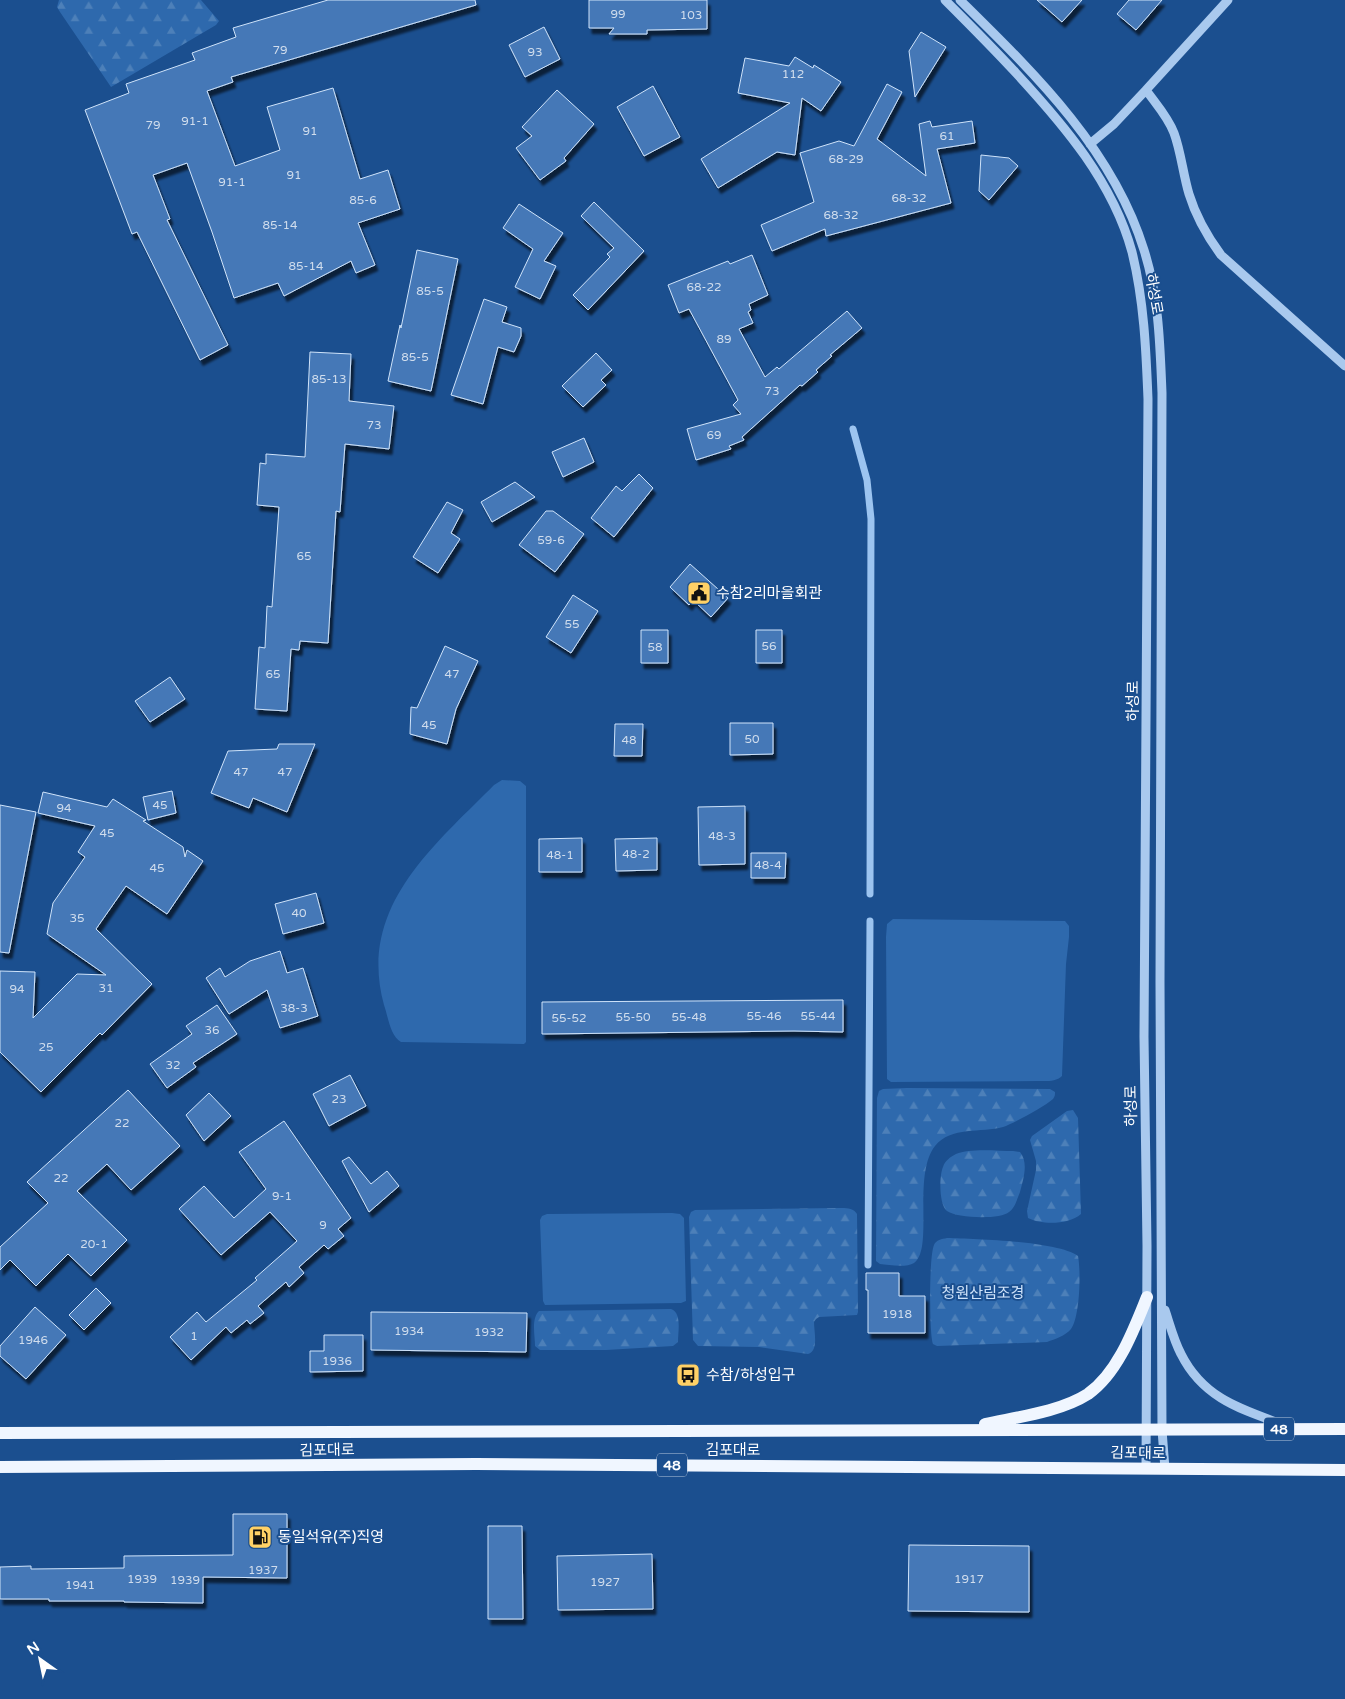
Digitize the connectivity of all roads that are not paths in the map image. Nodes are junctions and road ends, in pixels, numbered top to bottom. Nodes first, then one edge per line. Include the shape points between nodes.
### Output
1 (945, 0) edge
2 (960, 0) edge
3 (1228, 0) edge
4 (1146, 90) junction
5 (1090, 144) junction
6 (1345, 366) edge
7 (1147, 1297) junction
8 (1162, 1304) junction
9 (964, 1429) junction
10 (1295, 1429) junction
11 (1345, 1429) edge
12 (1147, 1430) junction
13 (1162, 1430) junction
14 (0, 1433) edge
15 (0, 1467) edge
16 (1146, 1469) junction
17 (1165, 1469) junction
18 (1345, 1470) edge

1 - 7 street, 하성로 via 1034,92 1081,148 1122,224 1139,282 1146,328 1148,398 1144,1037
2 - 5 street, 하성로 via 1047,89
3 - 4 street
4 - 5 street
4 - 6 street via 1173,132 1196,214 1221,256
5 - 8 street, 하성로 via 1120,192 1136,226 1145,251 1160,337
7 - 9 main road via 1119,1358 1088,1394 1062,1406
7 - 12 street, 하성로
8 - 10 street via 1181,1355 1201,1384 1233,1406
8 - 13 street, 하성로
9 - 12 main road, 김포대로 / 48
9 - 14 main road, 김포대로 / 48
10 - 11 main road, 김포대로 / 48
10 - 13 main road, 김포대로 / 48
12 - 13 main road, 김포대로 / 48
12 - 16 street, 하성로
13 - 17 street, 하성로
15 - 16 main road, 김포대로 / 48 via 486,1464
16 - 17 main road, 김포대로 / 48
17 - 18 main road, 김포대로 / 48

